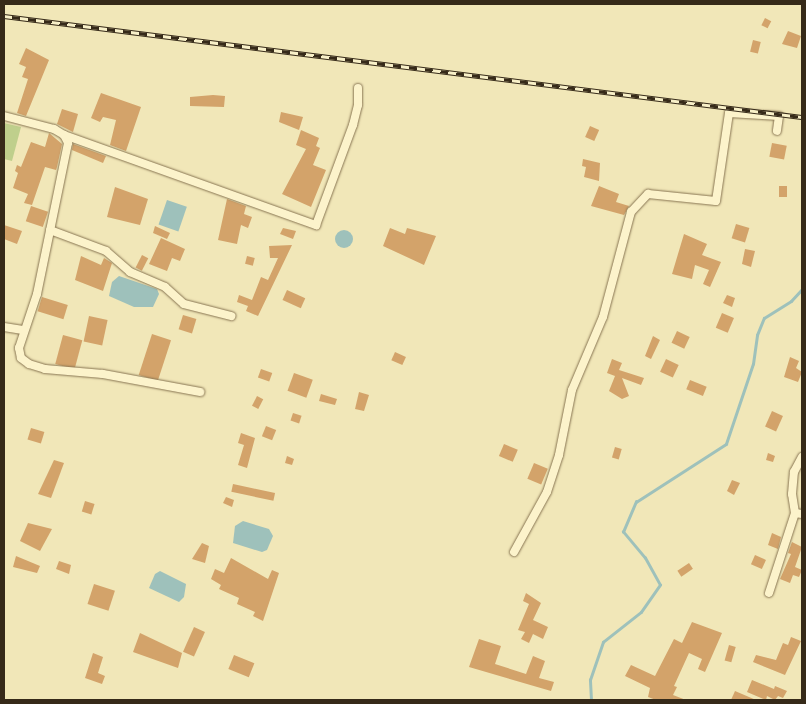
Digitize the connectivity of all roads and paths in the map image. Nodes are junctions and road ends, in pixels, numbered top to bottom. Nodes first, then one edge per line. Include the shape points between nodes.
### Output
1 (358, 88) dead end
2 (4, 116) edge
3 (776, 131) dead end
4 (64, 135) junction
5 (50, 230) junction
6 (231, 316) dead end
7 (4, 328) edge
8 (23, 330) junction
9 (200, 392) dead end
10 (802, 457) edge
11 (799, 514) edge
12 (514, 552) dead end
13 (769, 593) dead end

1 - 4 street via 353,125 316,225
2 - 4 street
3 - 12 street via 778,116 729,113 716,201 648,194 631,212 604,317 572,390 559,455 547,492
4 - 5 street via 68,143
5 - 6 street via 106,251 130,272 165,287 184,304
5 - 8 street via 37,294
7 - 8 street
8 - 9 street via 19,348 21,358 28,364
10 - 11 street via 794,472 792,494
11 - 13 street

